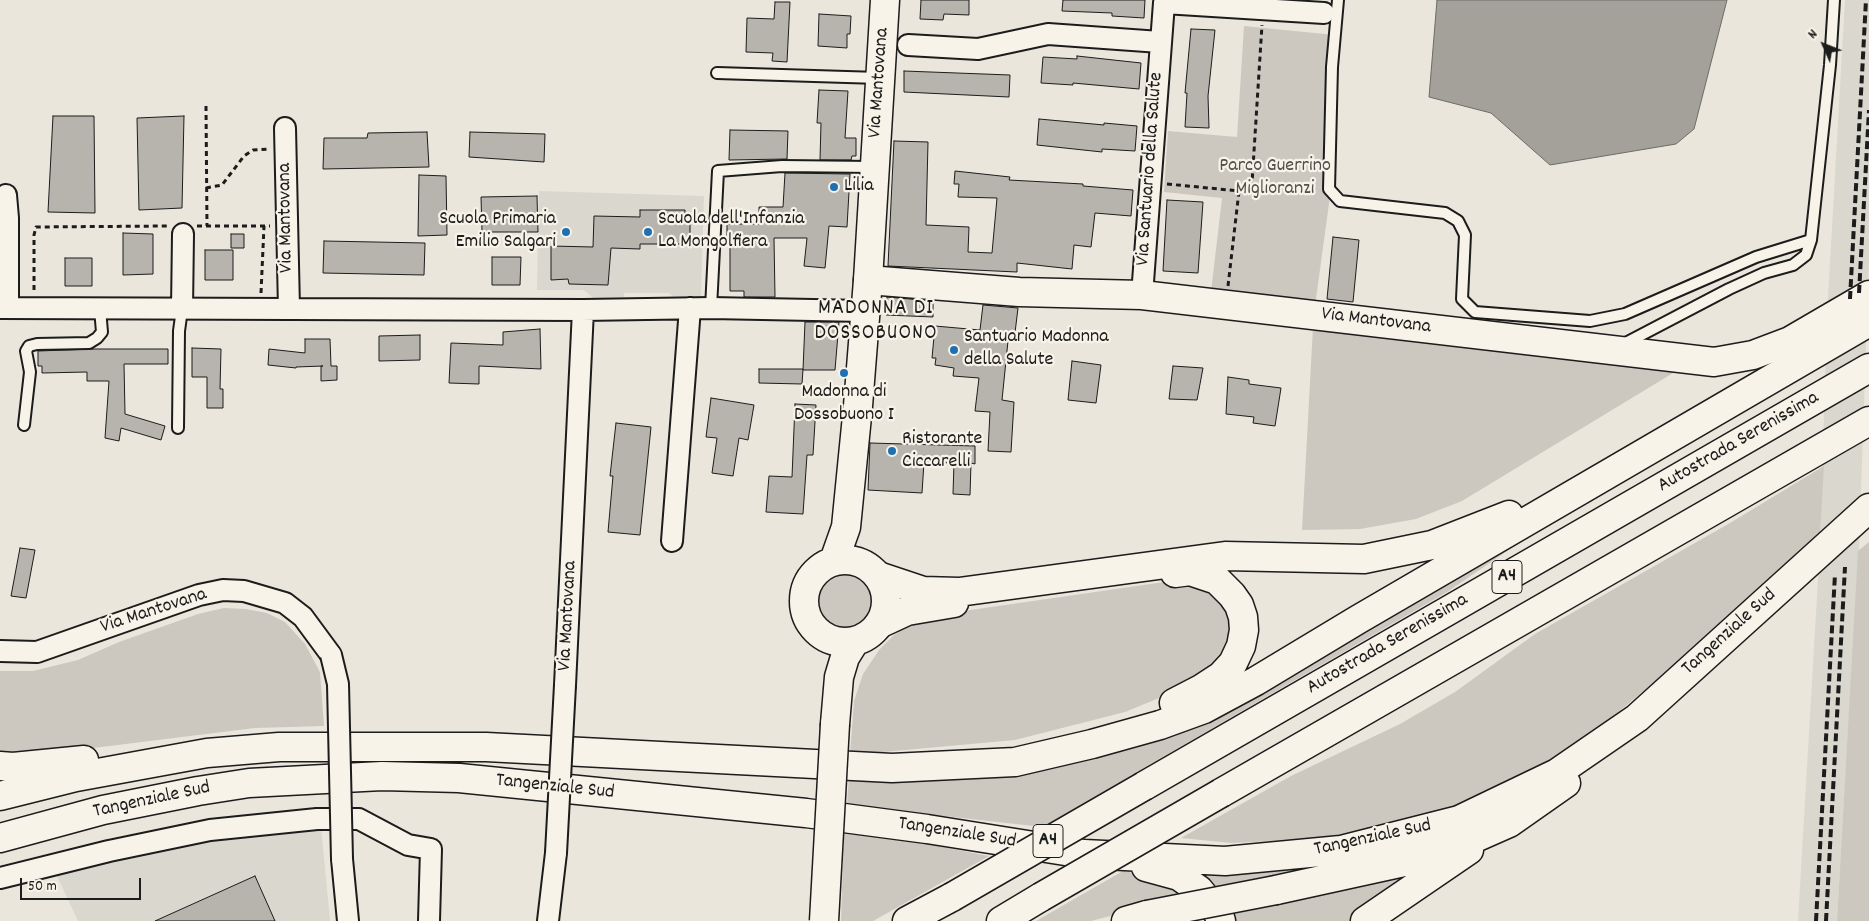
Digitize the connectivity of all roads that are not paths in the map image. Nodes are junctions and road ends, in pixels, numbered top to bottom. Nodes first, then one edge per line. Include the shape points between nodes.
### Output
1 (885, 0) edge
2 (1834, 0) edge
3 (1331, 7) edge
4 (1160, 42) junction
5 (908, 45) dead end
6 (717, 73) dead end
7 (880, 78) junction
8 (285, 128) dead end
9 (874, 167) junction
10 (6, 195) dead end
11 (183, 229) road end
12 (1811, 240) junction
13 (868, 280) junction
14 (1142, 295) junction
15 (1869, 296) edge
16 (4, 308) edge
17 (690, 308) junction
18 (710, 308) junction
19 (100, 309) junction
20 (182, 309) junction
21 (288, 309) junction
22 (583, 310) junction
23 (864, 311) junction
24 (1869, 322) edge
25 (1612, 350) junction
26 (1869, 368) edge
27 (1869, 421) edge
28 (24, 425) dead end
29 (178, 428) dead end
30 (1653, 448) junction
31 (1869, 508) edge
32 (672, 541) dead end
33 (844, 561) junction
34 (878, 576) junction
35 (879, 624) junction
36 (827, 638) junction
37 (855, 641) junction
38 (0, 651) edge
39 (839, 677) junction
40 (1637, 718) junction
41 (1092, 744) junction
42 (279, 747) junction
43 (0, 766) edge
44 (0, 796) edge
45 (155, 799) junction
46 (1509, 823) junction
47 (0, 838) edge
48 (0, 853) edge
49 (1084, 854) junction
50 (0, 878) edge
51 (1136, 918) edge
52 (348, 921) edge
53 (429, 921) edge
54 (548, 921) edge
55 (824, 921) edge
56 (907, 921) edge
57 (1000, 921) edge
58 (1221, 921) edge
59 (1364, 921) edge

1 - 7 main road, Via Mantovana
2 - 12 lane
3 - 4 street, Via Santuario della Salute via 1263,9 1164,2
3 - 12 lane via 1329,189 1340,201 1445,213 1458,220 1465,235 1462,299 1475,312 1590,321 1625,314 1756,257
4 - 5 street via 1048,34 978,49
4 - 14 street, Via Santuario della Salute
6 - 7 lane
7 - 9 main road, Via Mantovana
8 - 21 street, Via Mantovana
9 - 13 main road, Via Mantovana
9 - 18 lane, Via Mantovana via 782,166 718,171
10 - 16 street
11 - 20 street
12 - 25 lane via 1806,255 1794,265 1764,273 1729,289
13 - 14 main road, Via Mantovana via 1019,292
13 - 23 main road, Via Mantovana
14 - 25 main road, Via Mantovana
15 - 25 main road, Via Mantovana via 1790,341 1753,355 1714,362
16 - 19 street
17 - 18 street
17 - 22 street
17 - 32 street
18 - 23 street
19 - 20 street
19 - 28 lane via 102,332 98,338 89,343 37,344 26,351 30,372
20 - 21 street
20 - 29 lane
21 - 22 street
22 - 54 street, Via Mantovana, bridge via 556,853
23 - 33 main road, Via Mantovana
24 - 30 main road, Tangenziale Sud
26 - 56 main road, Autostrada Serenissima / A4, bridge
27 - 57 main road, A4, bridge
30 - 34 main road via 1490,524 1432,545 1364,559 1225,556 959,592 923,591
30 - 41 main road, Tangenziale Sud via 1204,709
31 - 40 main road, Tangenziale Sud
33 - 34 main road via 863,563
33 - 36 main road via 817,571 804,597 804,607 812,625
34 - 35 main road via 886,605
35 - 37 main road
35 - 41 main road via 907,612 943,605 1190,571 1217,580 1232,595 1243,617 1241,646 1233,663 1202,689
36 - 37 main road
36 - 39 main road
37 - 39 main road via 845,657
38 - 52 street, Via Mantovana, bridge via 36,652 199,595 223,590 265,595 285,603 303,617 331,655 338,684 342,859
39 - 55 main road, bridge
40 - 46 main road via 1597,762
40 - 49 main road, Tangenziale Sud via 1557,773 1460,820 1341,850 1224,860
41 - 42 main road, Tangenziale Sud via 1015,762 892,768 486,747
42 - 43 main road via 206,741 68,763
42 - 44 main road, Tangenziale Sud via 207,753 85,775
45 - 47 main road, Tangenziale Sud
45 - 48 main road
45 - 49 main road, Tangenziale Sud via 249,783 307,778 459,778 806,813
46 - 51 main road, bridge via 1413,860
46 - 59 main road
49 - 58 main road via 1179,876 1199,890
50 - 53 street via 210,830 317,818 359,819 408,845 431,849

